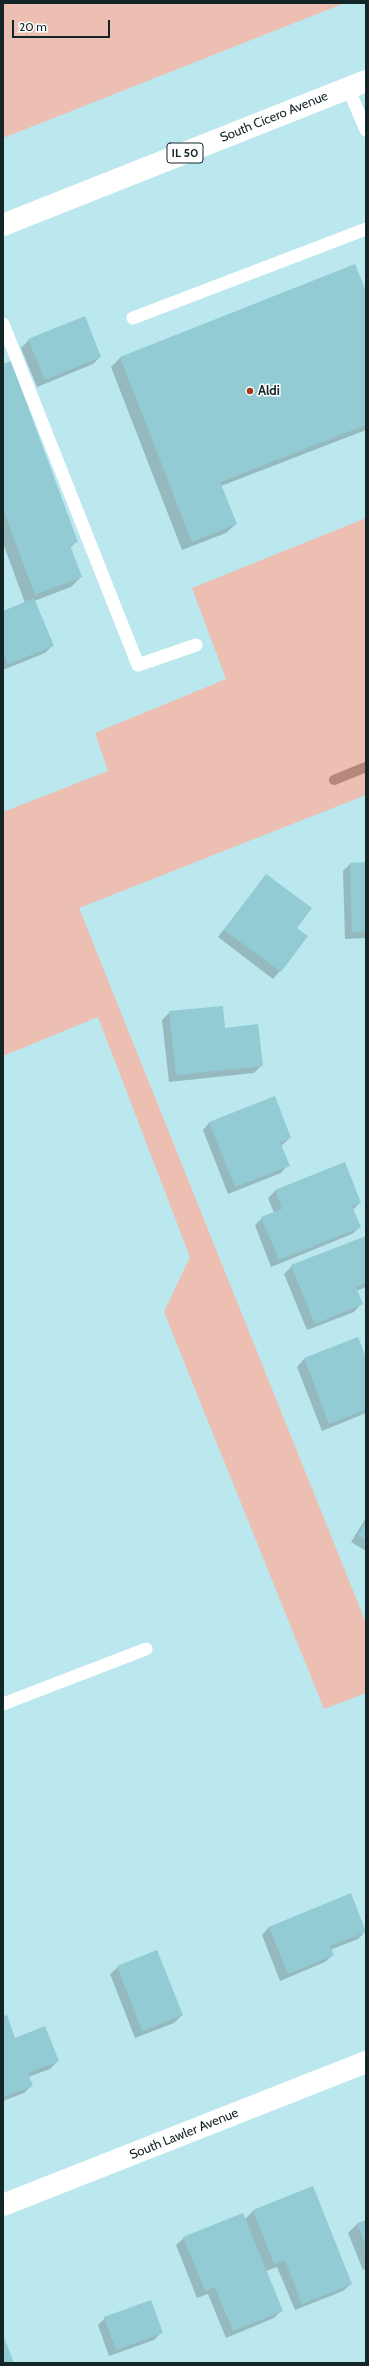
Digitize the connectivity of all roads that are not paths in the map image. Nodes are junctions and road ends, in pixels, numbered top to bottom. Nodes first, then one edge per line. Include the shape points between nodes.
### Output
1 (357, 84) edge
2 (366, 130) edge
3 (3, 225) edge
4 (366, 229) edge
5 (133, 318) dead end
6 (3, 324) edge
7 (196, 645) dead end
8 (146, 1649) dead end
9 (3, 1704) edge
10 (366, 2062) edge
11 (3, 2205) edge

1 - 2 lane
1 - 3 street, South Cicero Avenue / IL 50
4 - 5 lane
6 - 7 lane via 138,665
8 - 9 lane
10 - 11 street, South Lawler Avenue

